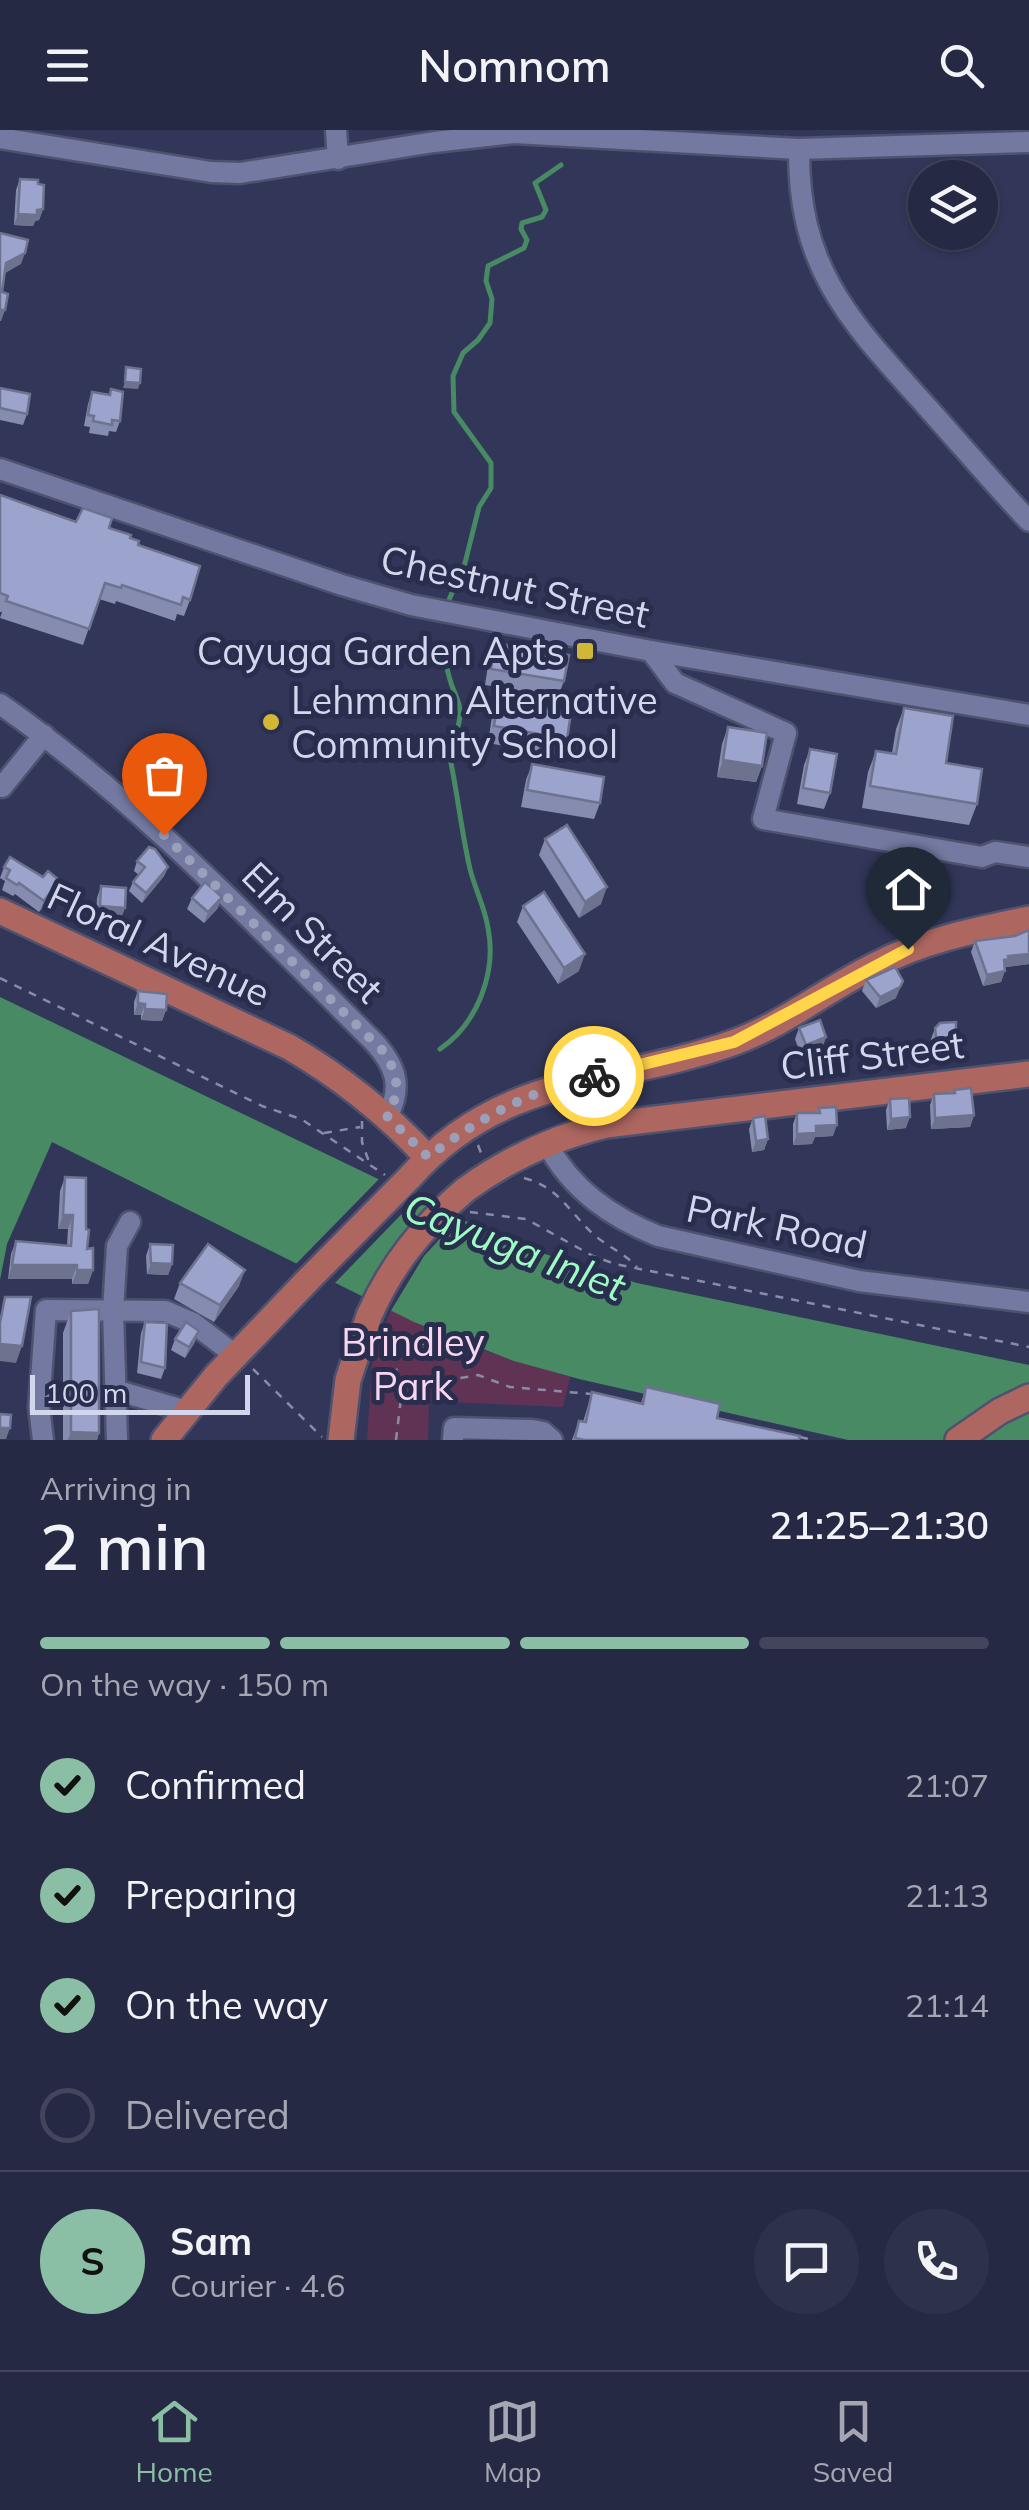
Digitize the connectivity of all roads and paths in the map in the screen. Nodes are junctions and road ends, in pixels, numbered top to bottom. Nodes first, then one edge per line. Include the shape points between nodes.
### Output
1 (336, 130) edge
2 (0, 138) edge
3 (1028, 142) edge
4 (800, 149) junction
5 (338, 159) junction
6 (0, 469) edge
7 (1029, 521) edge
8 (652, 651) junction
9 (0, 704) edge
10 (1029, 715) edge
11 (44, 735) junction
12 (2, 787) edge
13 (1029, 858) edge
14 (0, 911) edge
15 (1029, 920) edge
16 (0, 978) edge
17 (1029, 1074) edge
18 (375, 1116) junction
19 (362, 1127) junction
20 (323, 1134) junction
21 (547, 1144) junction
22 (428, 1157) junction
23 (371, 1164) junction
24 (397, 1176) junction
25 (523, 1178) dead end
26 (460, 1198) junction
27 (130, 1222) dead end
28 (638, 1268) junction
29 (1029, 1302) edge
30 (114, 1311) junction
31 (1029, 1347) edge
32 (244, 1362) junction
33 (478, 1375) junction
34 (115, 1390) junction
35 (590, 1393) edge
36 (1029, 1397) edge
37 (401, 1398) junction
38 (188, 1411) junction
39 (794, 1436) edge
40 (43, 1440) edge
41 (117, 1440) edge
42 (164, 1440) edge
43 (324, 1440) edge
44 (341, 1440) edge
45 (396, 1440) edge
46 (454, 1440) edge
47 (552, 1440) edge
48 (813, 1440) edge
49 (958, 1440) edge

1 - 5 street
2 - 5 street via 211,172
3 - 4 street
4 - 5 street via 514,133
4 - 7 street via 808,228 838,302
6 - 8 street, Chestnut Street via 411,605
8 - 10 street, Chestnut Street
8 - 13 street via 676,683 786,733 762,820 982,857 995,852
9 - 11 street, Elm Street
11 - 12 street
11 - 18 street, Elm Street via 164,835 374,1042 388,1059 397,1092
14 - 18 main road, Floral Avenue via 289,1047 344,1082
15 - 22 main road via 908,949 734,1042 520,1100
16 - 20 path
17 - 21 main road, Cliff Street via 606,1125
18 - 19 path
18 - 22 main road, Floral Avenue
19 - 20 path
19 - 23 path
20 - 23 path
21 - 26 main road, Cliff Street via 484,1176
21 - 29 street, Park Road via 597,1204 658,1236 860,1281
22 - 24 main road
23 - 24 path
24 - 32 main road, bridge
25 - 28 path via 560,1196 594,1235
26 - 28 path via 473,1213 526,1219 592,1256
26 - 44 main road, Cliff Street, bridge via 412,1241 379,1294 348,1380
27 - 30 street via 116,1246
28 - 31 path
30 - 32 street via 165,1311 193,1323
30 - 34 street
30 - 40 street via 46,1310
32 - 38 main road
32 - 43 path
33 - 35 path via 520,1389
33 - 37 path via 420,1385
33 - 37 path via 434,1347 400,1337 394,1340
34 - 38 street
34 - 41 street
36 - 49 main road
37 - 45 path
38 - 42 main road
39 - 48 path
46 - 47 street via 454,1428 532,1430

